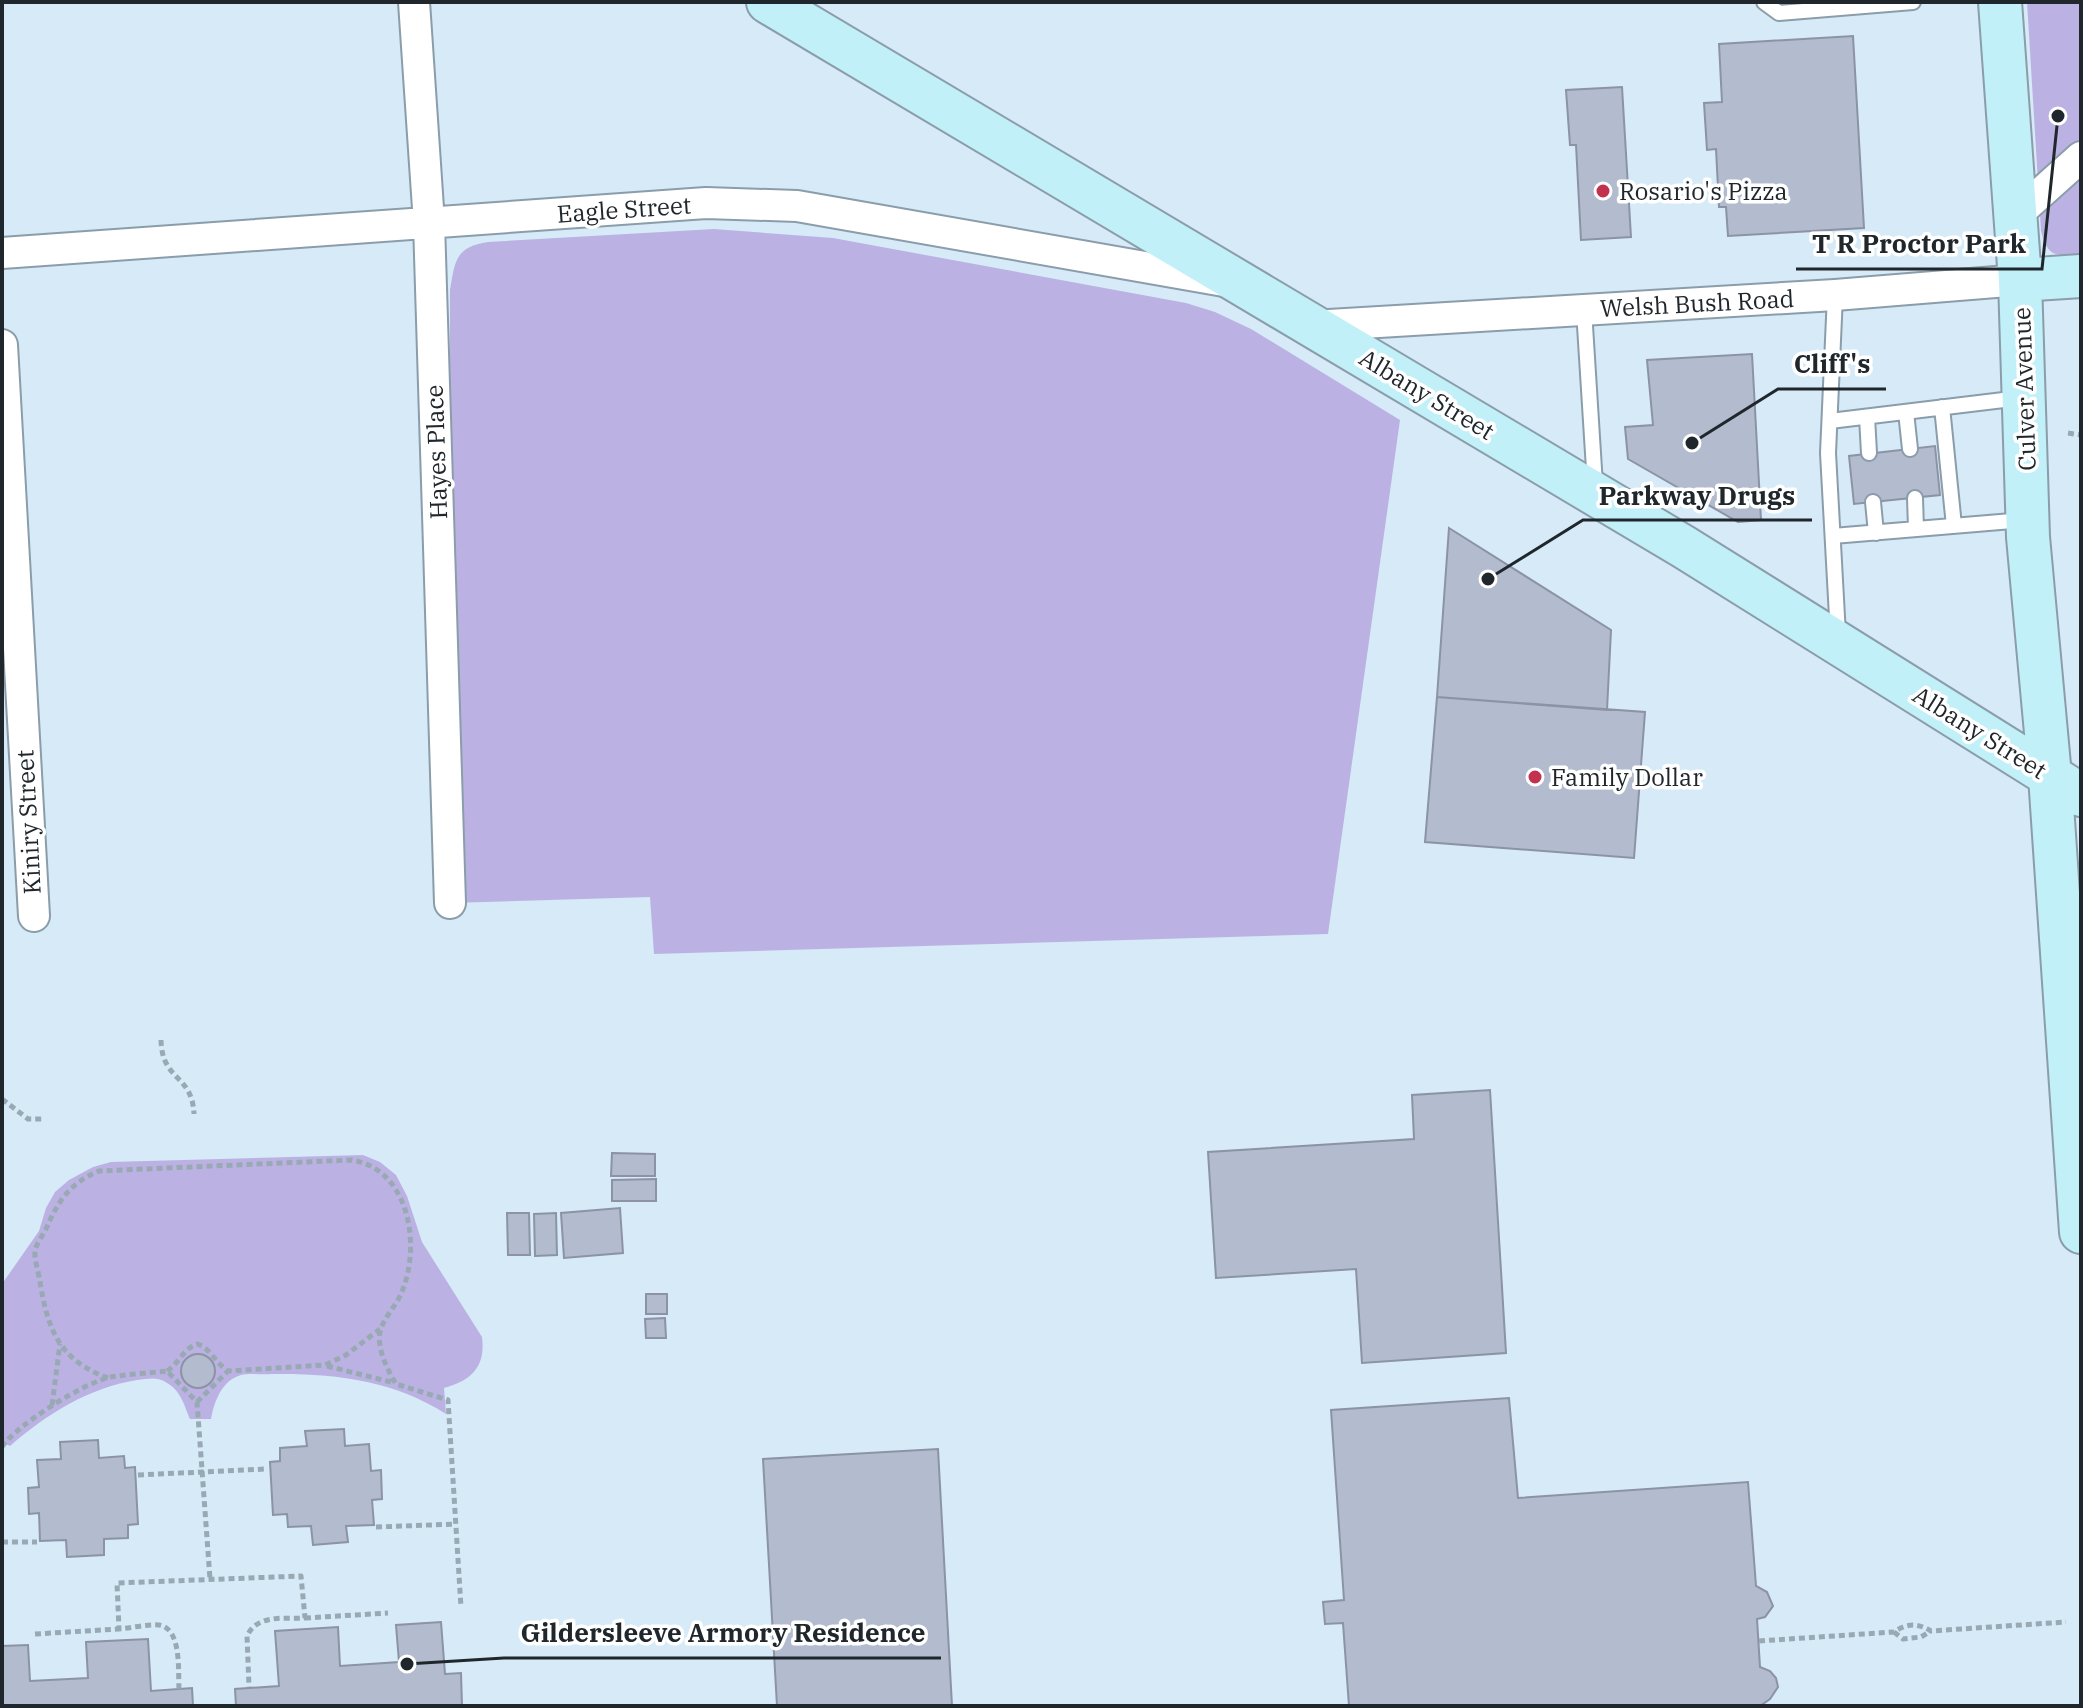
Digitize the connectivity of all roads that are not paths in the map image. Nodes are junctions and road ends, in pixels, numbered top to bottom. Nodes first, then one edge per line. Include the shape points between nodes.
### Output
1 (414, 2) edge
2 (768, 2) edge
3 (1764, 2) edge
4 (1913, 2) edge
5 (2000, 2) edge
6 (2081, 157) edge
7 (2015, 216) junction
8 (429, 223) junction
9 (2, 253) edge
10 (2081, 276) edge
11 (2020, 280) junction
12 (1241, 284) junction
13 (1835, 295) junction
14 (1584, 310) junction
15 (1312, 326) junction
16 (2, 345) edge
17 (2024, 397) junction
18 (1942, 407) junction
19 (1906, 412) junction
20 (1867, 417) junction
21 (1830, 421) junction
22 (1910, 449) dead end
23 (1869, 453) dead end
24 (1596, 494) junction
25 (1915, 498) dead end
26 (1873, 502) dead end
27 (2027, 520) junction
28 (1954, 526) junction
29 (1916, 529) junction
30 (1876, 533) junction
31 (1833, 536) junction
32 (1839, 644) junction
33 (2065, 786) edge
34 (450, 903) dead end
35 (34, 916) dead end
36 (2081, 1232) edge

1 - 8 street, Hayes Place
2 - 12 street, Albany Street
3 - 4 lane via 1779,13
5 - 7 street, Culver Avenue
6 - 7 street
7 - 11 street, Culver Avenue
8 - 9 street, Eagle Street
8 - 12 street, Eagle Street via 706,203 797,206
8 - 34 street, Hayes Place
10 - 11 street, Welsh Bush Road
11 - 13 street, Welsh Bush Road
11 - 17 street, Culver Avenue
12 - 15 street, Albany Street
13 - 14 street, Welsh Bush Road
13 - 21 lane
14 - 15 street, Welsh Bush Road
14 - 24 lane
15 - 24 street, Albany Street
16 - 35 street, Kiniry Street
17 - 18 lane
17 - 27 street, Culver Avenue
18 - 19 lane
18 - 28 lane
19 - 20 lane
19 - 22 lane
20 - 21 lane
20 - 23 lane
21 - 31 lane
24 - 32 street, Albany Street
25 - 29 lane
26 - 30 lane
27 - 28 lane
27 - 33 street, Culver Avenue
28 - 29 lane
29 - 30 lane
30 - 31 lane
31 - 32 lane
32 - 33 street, Albany Street
33 - 36 street, Culver Avenue

